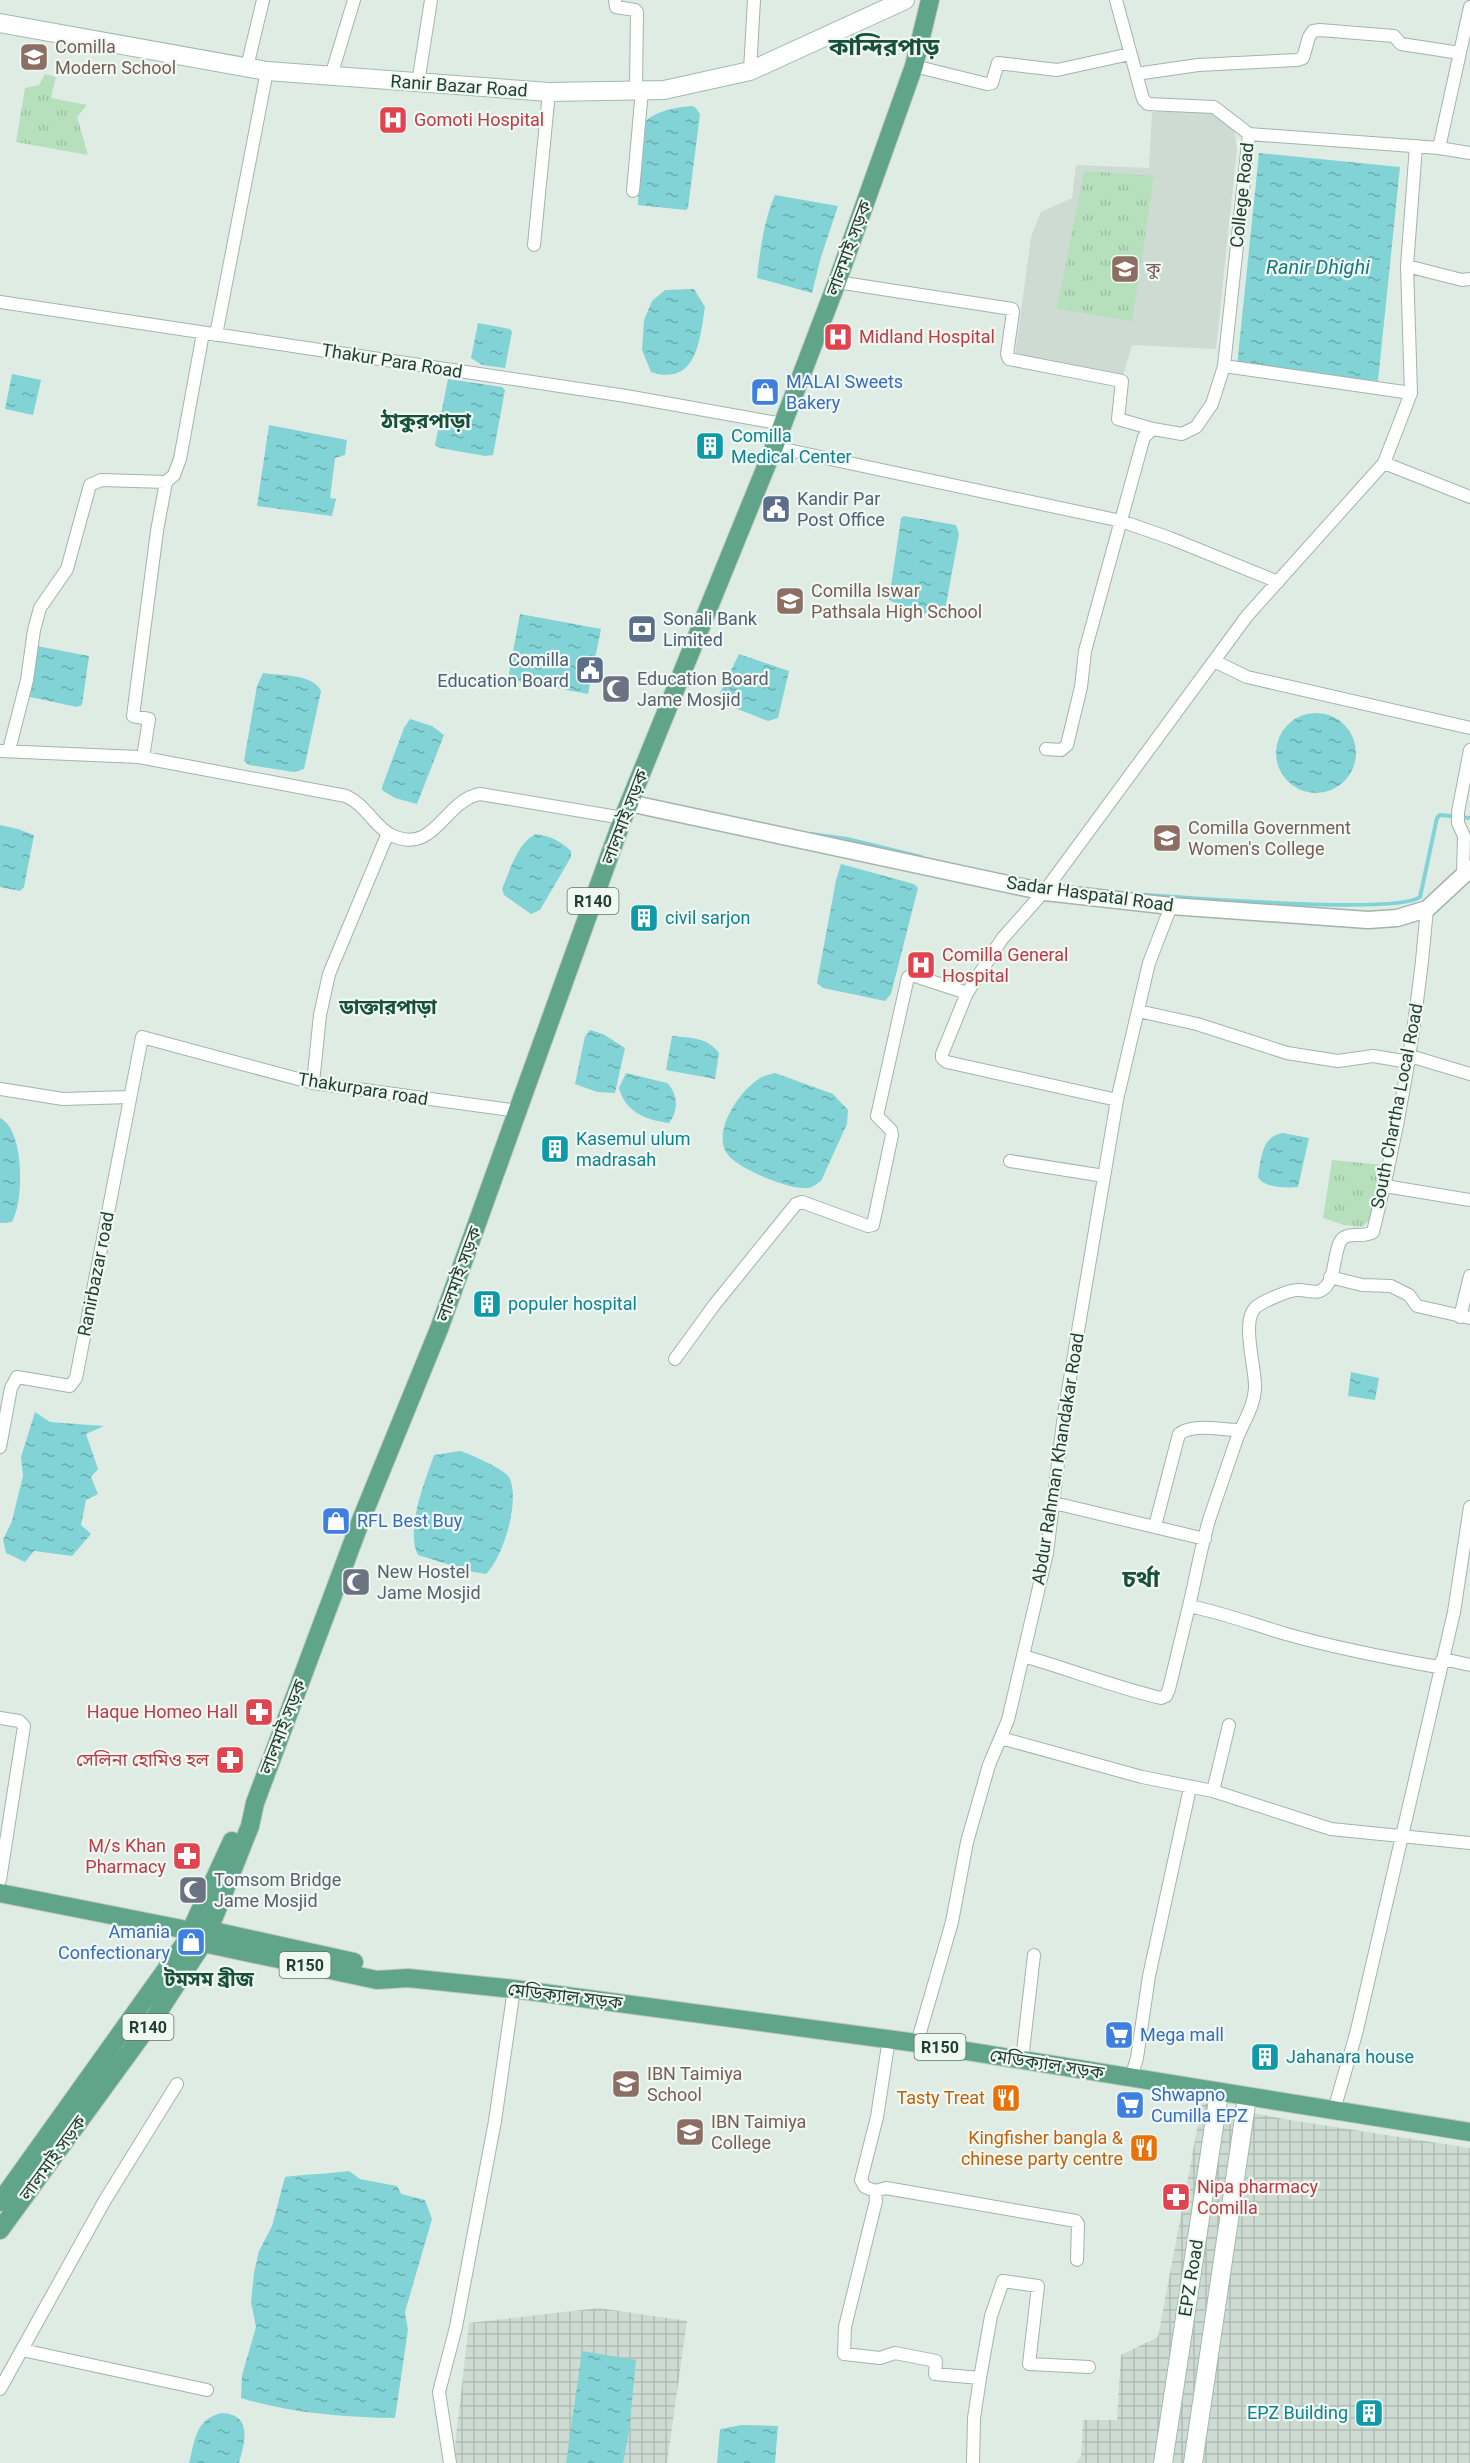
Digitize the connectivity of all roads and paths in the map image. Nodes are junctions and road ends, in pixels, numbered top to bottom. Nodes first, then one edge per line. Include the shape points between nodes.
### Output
1 (263, 0) edge
2 (354, 0) edge
3 (431, 0) edge
4 (615, 0) edge
5 (754, 0) edge
6 (905, 0) edge
7 (930, 0) edge
8 (1116, 0) edge
9 (1470, 7) edge
10 (0, 23) edge
11 (1130, 54) junction
12 (1460, 54) junction
13 (914, 66) junction
14 (247, 67) junction
15 (267, 71) junction
16 (750, 71) junction
17 (1136, 74) junction
18 (331, 76) junction
19 (418, 83) junction
20 (639, 90) junction
21 (549, 92) junction
22 (1249, 134) junction
23 (1416, 146) junction
24 (1439, 148) junction
25 (1470, 153) edge
26 (633, 191) dead end
27 (534, 245) dead end
28 (1407, 266) junction
29 (1470, 279) edge
30 (837, 282) junction
31 (0, 302) edge
32 (210, 334) junction
33 (1224, 366) junction
34 (1411, 393) junction
35 (783, 424) junction
36 (1153, 429) junction
37 (774, 447) junction
38 (1384, 463) junction
39 (166, 482) junction
40 (1470, 497) edge
41 (1121, 521) junction
42 (1278, 582) junction
43 (1214, 661) junction
44 (1470, 729) edge
45 (1046, 749) dead end
46 (1470, 750) edge
47 (4, 751) edge
48 (143, 758) junction
49 (626, 811) junction
50 (388, 833) junction
51 (1467, 837) edge
52 (1467, 872) edge
53 (1046, 890) junction
54 (1171, 906) junction
55 (1427, 909) junction
56 (967, 993) junction
57 (1138, 1011) junction
58 (142, 1037) joint
59 (1409, 1059) junction
60 (1470, 1074) edge
61 (312, 1083) junction
62 (0, 1089) edge
63 (130, 1097) junction
64 (1117, 1100) junction
65 (518, 1111) junction
66 (1010, 1161) dead end
67 (1104, 1176) junction
68 (1385, 1186) junction
69 (1470, 1200) edge
70 (1470, 1276) edge
71 (1330, 1277) junction
72 (1465, 1317) edge
73 (675, 1359) dead end
74 (1239, 1430) junction
75 (0, 1447) edge
76 (1054, 1503) junction
77 (1470, 1507) edge
78 (1155, 1526) junction
79 (1205, 1539) junction
80 (1189, 1606) junction
81 (1023, 1656) junction
82 (1443, 1659) junction
83 (1470, 1665) edge
84 (0, 1718) edge
85 (1229, 1725) dead end
86 (1001, 1738) junction
87 (1190, 1788) junction
88 (1213, 1791) junction
89 (1401, 1836) junction
90 (1470, 1843) edge
91 (0, 1880) edge
92 (0, 1893) edge
93 (0, 1904) edge
94 (198, 1937) junction
95 (1034, 1954) dead end
96 (514, 1989) junction
97 (889, 2039) junction
98 (917, 2043) junction
99 (1022, 2060) junction
100 (1131, 2078) junction
101 (177, 2084) dead end
102 (1218, 2093) junction
103 (1247, 2097) junction
104 (1334, 2110) junction
105 (1470, 2132) edge
106 (875, 2191) junction
107 (11, 2196) edge
108 (0, 2230) edge
109 (1077, 2260) dead end
110 (22, 2350) junction
111 (1089, 2367) dead end
112 (980, 2378) junction
113 (0, 2389) edge
114 (207, 2390) dead end
115 (450, 2463) edge
116 (973, 2463) edge
117 (1163, 2463) edge
118 (1193, 2463) edge

1 - 14 street
2 - 18 street
3 - 19 street
4 - 20 street via 616,7 637,12
5 - 16 street
6 - 16 main road, Ranir Bazar Road
7 - 13 main road, লালমাই সড়ক / R140
8 - 11 street, College Road
9 - 12 street
10 - 14 main road, Ranir Bazar Road
11 - 13 street via 1057,70 998,63 992,83 987,84
11 - 17 street, College Road
12 - 17 street via 1401,44 1394,36 1320,30 1313,31 1303,58 1298,60 1198,65
12 - 24 street
13 - 30 main road, লালমাই সড়ক / R140
14 - 15 main road, Ranir Bazar Road
15 - 18 main road, Ranir Bazar Road
15 - 32 street
16 - 20 main road, Ranir Bazar Road via 664,90
17 - 22 street, College Road via 1148,104 1214,107
18 - 19 main road, Ranir Bazar Road
19 - 21 main road, Ranir Bazar Road
20 - 21 main road, Ranir Bazar Road
20 - 26 street
21 - 27 street
22 - 23 street
22 - 33 street, College Road
23 - 24 street
23 - 28 street
24 - 25 street
28 - 29 street
28 - 34 street
30 - 35 main road, লালমাই সড়ক / R140
30 - 36 street, College Road via 1012,309 1007,354 1010,359 1122,381 1118,419
31 - 32 street, Thakur Para Road
32 - 35 street, Thakur Para Road via 626,396
32 - 39 street via 180,459 174,476
33 - 34 street
33 - 36 street, College Road via 1212,404 1196,427 1182,434
34 - 38 street
35 - 37 main road, লালমাই সড়ক / R140
36 - 41 street via 1144,437
37 - 41 street
37 - 49 main road, লালমাই সড়ক / R140
38 - 40 street
38 - 42 street
39 - 47 street via 101,480 90,485 67,569 40,608 27,680
39 - 48 street via 134,716 149,719
41 - 42 street
41 - 45 street via 1085,651 1067,745 1061,750
42 - 43 street
43 - 44 street via 1247,677
43 - 53 street
46 - 51 street via 1458,817
47 - 48 street
48 - 50 street via 346,796 358,802
49 - 50 street via 480,794 460,801 422,838 407,841
49 - 53 street, Sadar Haspatal Road
49 - 65 main road, লালমাই সড়ক / R140
50 - 61 street via 329,974
51 - 52 street
52 - 55 street, Sadar Haspatal Road
53 - 54 street, Sadar Haspatal Road
53 - 56 street via 1002,939
54 - 55 street, Sadar Haspatal Road via 1368,920 1397,918
54 - 57 street, Abdur Rahman Khandakar Road via 1149,963
55 - 59 street, South Chartha Local Road
56 - 64 street via 942,1054 947,1062
56 - 73 street via 912,975 905,982 877,1116 892,1135 873,1225 802,1202 796,1204
57 - 59 street via 1197,1024 1287,1053 1338,1061 1373,1056
57 - 64 street, Abdur Rahman Khandakar Road
58 - 61 street, Thakurpara road
58 - 63 street, Ranirbazar road
59 - 60 street
59 - 68 street, South Chartha Local Road
61 - 65 street, Thakurpara road
62 - 63 street via 63,1099
63 - 75 street, Ranirbazar road via 76,1378 70,1386 17,1377 11,1388
64 - 67 street, Abdur Rahman Khandakar Road
65 - 94 main road, লালমাই সড়ক / R140 via 439,1329 361,1520 255,1803 237,1831
66 - 67 street
67 - 76 street, Abdur Rahman Khandakar Road via 1064,1414
68 - 69 street
68 - 71 street, South Chartha Local Road via 1373,1232 1344,1237
70 - 72 street
71 - 72 street via 1362,1285 1391,1286 1408,1295 1417,1306
71 - 74 street via 1318,1292 1295,1290 1255,1308 1249,1329 1255,1389 1249,1414
74 - 78 street via 1194,1429 1179,1434
74 - 79 street
76 - 78 street
76 - 81 street, Abdur Rahman Khandakar Road via 1047,1553
77 - 82 street
78 - 79 street
79 - 80 street
80 - 81 street via 1169,1689 1161,1698 1120,1689
80 - 82 street via 1381,1657 1438,1667
81 - 86 street, Abdur Rahman Khandakar Road
82 - 83 street
82 - 89 street
84 - 91 street via 19,1721 24,1726
85 - 88 street
86 - 87 street
86 - 98 street, Abdur Rahman Khandakar Road via 989,1765 967,1842 952,1922
87 - 88 street
87 - 100 street
88 - 89 street via 1331,1828
89 - 90 street
89 - 104 street via 1356,2034
92 - 94 main road, R150
93 - 94 main road, R150
94 - 96 main road, মেডিক্যাল সড়ক / R150 via 291,1955 377,1980 408,1978
94 - 107 main road, লালমাই সড়ক / R140
95 - 99 street
96 - 97 main road, মেডিক্যাল সড়ক / R150
96 - 115 street via 493,2132 456,2327 439,2392
97 - 98 main road, মেডিক্যাল সড়ক / R150
97 - 106 street via 878,2117 861,2180 865,2187
98 - 99 main road, মেডিক্যাল সড়ক / R150
99 - 100 main road, মেডিক্যাল সড়ক / R150
100 - 102 main road, মেডিক্যাল সড়ক / R150
101 - 110 street via 105,2200
102 - 103 main road, মেডিক্যাল সড়ক / R150
102 - 117 main road, EPZ Road
103 - 104 main road, মেডিক্যাল সড়ক / R150
103 - 118 main road, EPZ Road
104 - 105 main road, মেডিক্যাল সড়ক / R150
106 - 109 street via 886,2188 1076,2221
106 - 112 street via 845,2327 844,2354 880,2358 896,2353 920,2357 936,2361 935,2374
107 - 108 main road, লালমাই সড়ক / R140
110 - 113 street
110 - 114 street
111 - 112 street via 1029,2364 1038,2286 1003,2281 991,2316
112 - 116 street

